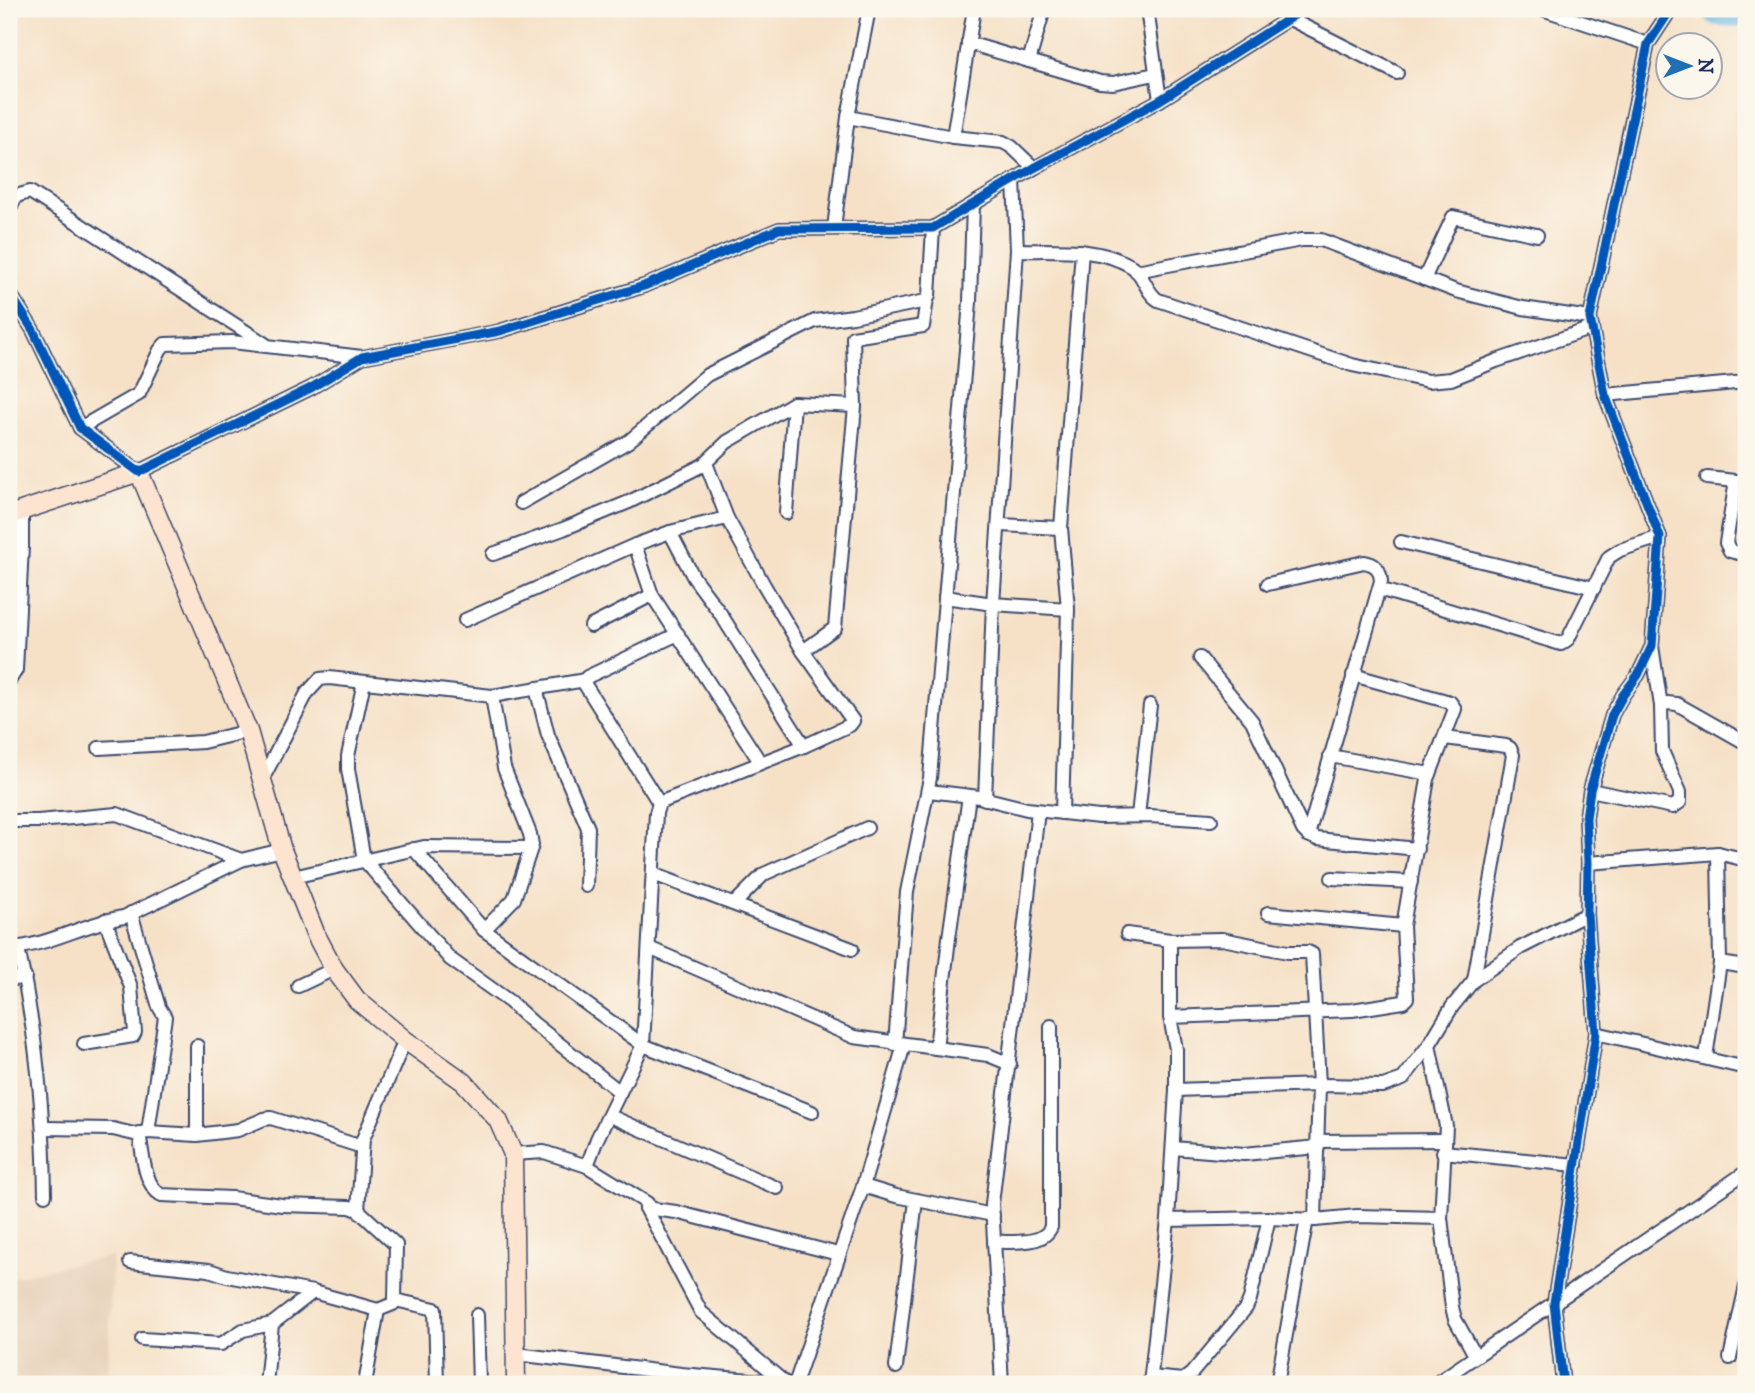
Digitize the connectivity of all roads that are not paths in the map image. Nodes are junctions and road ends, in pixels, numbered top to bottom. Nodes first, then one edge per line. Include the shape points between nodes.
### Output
1 (869, 9) edge
2 (974, 9) edge
3 (1044, 9) edge
4 (1147, 9) edge
5 (1304, 9) edge
6 (1542, 9) edge
7 (1670, 11) edge
8 (1288, 18) junction
9 (968, 43) junction
10 (1648, 44) junction
11 (1029, 61) junction
12 (1397, 73) dead end
13 (1155, 74) junction
14 (1160, 100) junction
15 (848, 117) junction
16 (953, 137) junction
17 (1034, 168) junction
18 (1013, 180) junction
19 (973, 204) junction
20 (9, 211) edge
21 (834, 228) junction
22 (933, 228) junction
23 (1537, 235) dead end
24 (1017, 250) junction
25 (1082, 251) junction
26 (1136, 271) junction
27 (1424, 279) junction
28 (9, 292) edge
29 (928, 299) junction
30 (1591, 323) junction
31 (270, 346) junction
32 (362, 357) junction
33 (1746, 382) edge
34 (1605, 395) junction
35 (794, 403) junction
36 (855, 406) junction
37 (80, 428) junction
38 (706, 463) junction
39 (139, 472) junction
40 (1707, 478) dead end
41 (1741, 482) edge
42 (521, 503) dead end
43 (16, 513) edge
44 (786, 513) dead end
45 (727, 518) junction
46 (1000, 525) junction
47 (1061, 528) junction
48 (670, 532) junction
49 (1660, 537) junction
50 (1401, 542) dead end
51 (635, 545) junction
52 (22, 546) junction
53 (9, 551) edge
54 (493, 554) dead end
55 (1746, 555) edge
56 (1268, 584) dead end
57 (1594, 588) junction
58 (1379, 589) junction
59 (652, 595) junction
60 (945, 597) junction
61 (993, 604) junction
62 (1068, 609) junction
63 (465, 620) dead end
64 (592, 626) dead end
65 (678, 634) junction
66 (1651, 646) junction
67 (803, 651) junction
68 (1200, 658) dead end
69 (1353, 675) junction
70 (584, 680) junction
71 (9, 681) edge
72 (364, 682) junction
73 (536, 688) junction
74 (492, 696) junction
75 (1150, 705) dead end
76 (1661, 706) junction
77 (248, 731) junction
78 (1445, 738) junction
79 (1746, 743) edge
80 (804, 746) junction
81 (99, 748) dead end
82 (1330, 756) junction
83 (760, 762) junction
84 (1430, 774) junction
85 (262, 780) junction
86 (929, 790) junction
87 (1590, 790) junction
88 (969, 796) junction
89 (985, 799) junction
90 (659, 803) junction
91 (1038, 810) junction
92 (1062, 813) junction
93 (1138, 816) junction
94 (1211, 820) dead end
95 (9, 821) edge
96 (867, 828) dead end
97 (1308, 835) junction
98 (531, 848) junction
99 (414, 849) junction
100 (1417, 849) junction
101 (282, 850) junction
102 (1718, 853) junction
103 (241, 860) junction
104 (364, 860) junction
105 (1746, 860) edge
106 (1588, 863) junction
107 (653, 874) junction
108 (293, 877) junction
109 (1332, 878) dead end
110 (1412, 882) junction
111 (586, 886) dead end
112 (734, 904) junction
113 (131, 913) junction
114 (1268, 913) dead end
115 (1587, 914) junction
116 (105, 920) junction
117 (1403, 926) junction
118 (484, 930) junction
119 (1127, 934) dead end
120 (1170, 940) junction
121 (20, 947) edge
122 (649, 947) junction
123 (852, 948) dead end
124 (1720, 963) junction
125 (1746, 967) edge
126 (334, 969) junction
127 (24, 977) junction
128 (9, 980) edge
129 (1474, 980) junction
130 (298, 986) dead end
131 (1315, 1012) junction
132 (1170, 1017) junction
133 (1051, 1026) dead end
134 (1597, 1033) junction
135 (405, 1040) junction
136 (84, 1044) dead end
137 (900, 1044) junction
138 (643, 1045) junction
139 (1429, 1045) junction
140 (197, 1046) dead end
141 (936, 1048) junction
142 (1706, 1057) junction
143 (1010, 1063) junction
144 (1746, 1068) edge
145 (1319, 1084) junction
146 (1176, 1090) junction
147 (620, 1092) junction
148 (812, 1112) dead end
149 (610, 1116) junction
150 (44, 1128) junction
151 (140, 1133) junction
152 (197, 1135) junction
153 (1318, 1144) junction
154 (1444, 1146) junction
155 (362, 1147) junction
156 (1173, 1149) junction
157 (513, 1154) junction
158 (1576, 1165) junction
159 (587, 1166) junction
160 (1746, 1172) edge
161 (863, 1186) junction
162 (777, 1188) dead end
163 (45, 1195) dead end
164 (916, 1200) junction
165 (646, 1208) junction
166 (358, 1210) junction
167 (993, 1215) junction
168 (1441, 1218) junction
169 (1269, 1219) junction
170 (1168, 1220) junction
171 (1311, 1220) junction
172 (994, 1242) junction
173 (838, 1254) junction
174 (130, 1262) dead end
175 (1746, 1286) edge
176 (313, 1292) junction
177 (395, 1300) junction
178 (1554, 1303) junction
179 (378, 1310) junction
180 (477, 1315) dead end
181 (272, 1324) junction
182 (142, 1339) dead end
183 (516, 1354) junction
184 (1475, 1355) junction
185 (1730, 1358) dead end
186 (896, 1367) dead end
187 (682, 1379) edge
188 (1150, 1380) edge
189 (266, 1384) edge
190 (365, 1384) edge
191 (437, 1384) edge
192 (479, 1384) edge
193 (516, 1384) edge
194 (789, 1384) edge
195 (1002, 1384) edge
196 (1277, 1384) edge
197 (1435, 1384) edge
198 (1563, 1384) edge

1 - 15 street
2 - 9 street
3 - 11 street
4 - 13 street
5 - 8 street
6 - 10 street
7 - 10 street
8 - 12 street
8 - 14 street
9 - 11 street
9 - 16 street
10 - 30 street
11 - 13 street via 1107,83
13 - 14 street
14 - 17 street
15 - 16 street
15 - 21 street
16 - 17 street via 1008,144
17 - 18 street
18 - 19 street
18 - 24 street
19 - 22 street
19 - 60 street via 971,302
20 - 31 street via 16,195 30,192
21 - 22 street
21 - 32 street via 779,229 644,286 513,327
22 - 29 street
23 - 27 street via 1453,217
24 - 25 street
24 - 46 street
25 - 26 street
25 - 47 street
26 - 27 street via 1311,240 1331,243
26 - 30 street via 1158,300 1352,365 1427,381 1451,379
27 - 30 street
28 - 37 street via 33,330
29 - 36 street via 923,326 853,337
29 - 42 street via 803,327 707,376 629,442
30 - 34 street
31 - 32 street
31 - 37 street via 165,344 139,394
32 - 39 street via 311,388
33 - 34 street
34 - 49 street
35 - 36 street
35 - 38 street via 727,442
35 - 44 street
36 - 67 street via 835,628
37 - 39 street
38 - 45 street
38 - 54 street via 629,502
39 - 43 main road
39 - 77 main road
40 - 41 street
41 - 55 street via 1726,543 1730,551
43 - 52 street
45 - 48 street
45 - 67 street
46 - 47 street
46 - 61 street
47 - 62 street
48 - 51 street
48 - 80 street via 694,578
49 - 57 street via 1614,553
49 - 66 street
50 - 57 street
51 - 59 street
51 - 63 street
52 - 53 street
52 - 71 street via 16,670
56 - 58 street via 1364,562 1380,572
57 - 58 street via 1561,644
58 - 69 street
59 - 64 street
59 - 65 street
60 - 61 street
60 - 86 street
61 - 62 street
61 - 89 street
62 - 92 street
65 - 70 street
65 - 83 street
66 - 76 street
66 - 87 street via 1612,715
67 - 80 street via 853,721
68 - 97 street via 1252,720
69 - 78 street via 1450,702 1455,713
69 - 82 street
70 - 73 street
70 - 90 street
72 - 74 street
72 - 85 street via 329,678 313,684
72 - 104 street via 348,756
73 - 74 street
73 - 111 street via 548,735 588,828
74 - 98 street via 501,758
75 - 93 street
76 - 79 street via 1677,704
76 - 87 street via 1662,751 1680,802 1673,807
77 - 81 street via 203,742
77 - 85 main road
78 - 84 street
78 - 129 street via 1506,746 1513,755
80 - 83 street
82 - 84 street
82 - 97 street
83 - 90 street
84 - 100 street
85 - 101 main road
86 - 88 street
86 - 137 street via 907,892
87 - 106 street
88 - 89 street
88 - 141 street
89 - 91 street
90 - 107 street
91 - 92 street
91 - 143 street
92 - 93 street
93 - 94 street
95 - 103 street via 117,814
96 - 112 street via 764,874
97 - 100 street
98 - 99 street
98 - 118 street via 512,903
99 - 104 street
99 - 118 street
100 - 110 street
101 - 103 street
101 - 108 main road
102 - 105 street
102 - 106 street
102 - 124 street
103 - 113 street
104 - 108 street
104 - 147 street via 450,959
106 - 115 street
107 - 112 street
107 - 122 street
108 - 126 main road
109 - 110 street
110 - 117 street
112 - 123 street
113 - 116 street
113 - 151 street via 165,1017
114 - 117 street
115 - 129 street via 1520,948
115 - 134 street
116 - 121 street
116 - 136 street via 131,987 135,1032
117 - 131 street via 1405,1000
118 - 138 street
119 - 120 street
120 - 131 street via 1222,939 1310,953 1314,957
120 - 132 street
121 - 127 street
122 - 137 street via 854,1037
122 - 138 street
124 - 125 street
124 - 142 street
126 - 130 street
126 - 135 main road via 357,1000
127 - 128 street
127 - 150 street
129 - 139 street
131 - 132 street
131 - 145 street
132 - 146 street
133 - 172 street via 1051,1227 1041,1238
134 - 142 street
134 - 158 street
135 - 155 street
135 - 157 main road via 464,1082 498,1120
137 - 141 street
137 - 161 street
138 - 147 street
138 - 148 street
139 - 145 street via 1403,1079 1383,1086
139 - 154 street via 1445,1123
140 - 152 street
141 - 143 street
142 - 144 street
143 - 167 street
145 - 146 street
145 - 153 street
146 - 156 street
147 - 149 street
149 - 159 street
149 - 162 street
150 - 151 street
150 - 163 street
151 - 152 street
151 - 166 street via 149,1179 161,1195
152 - 155 street via 238,1130 271,1118
153 - 154 street
153 - 156 street via 1244,1153
153 - 171 street
154 - 158 street
154 - 168 street
155 - 166 street
156 - 170 street
157 - 159 street via 544,1152
157 - 183 main road
158 - 178 street
159 - 165 street via 646,1203
160 - 178 street
161 - 164 street
161 - 173 street
164 - 167 street
164 - 186 street
165 - 173 street
165 - 194 street via 701,1312
166 - 177 street via 396,1244
167 - 172 street
168 - 171 street
168 - 184 street via 1452,1307
169 - 170 street
169 - 171 street
169 - 188 street via 1246,1308 1191,1374 1183,1380
170 - 188 street
171 - 196 street
172 - 195 street
173 - 194 street
174 - 176 street via 209,1270
175 - 185 street
176 - 179 street
176 - 181 street
177 - 179 street
177 - 191 street via 435,1309
178 - 184 street
178 - 198 street
179 - 190 street
180 - 192 street
181 - 182 street via 243,1330 221,1344
181 - 189 street
183 - 187 street
183 - 193 main road
184 - 197 street
187 - 194 street

